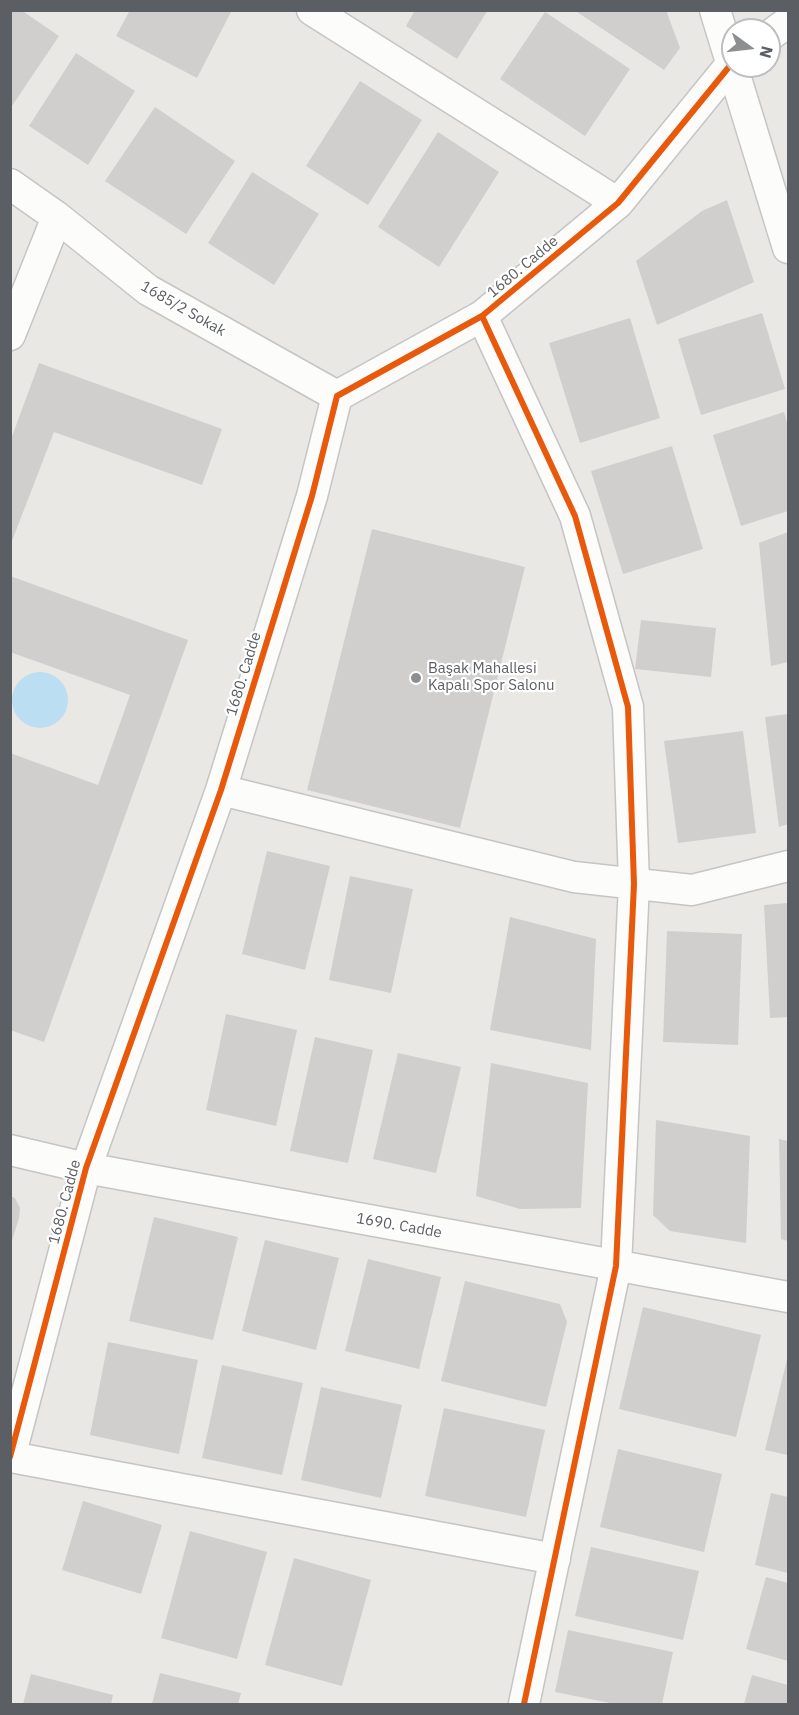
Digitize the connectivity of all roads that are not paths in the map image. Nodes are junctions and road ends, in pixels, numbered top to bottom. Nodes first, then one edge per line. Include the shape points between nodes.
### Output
1 (312, 10) edge
2 (715, 10) edge
3 (721, 28) edge
4 (721, 76) edge
5 (737, 78) edge
6 (10, 184) edge
7 (618, 203) junction
8 (57, 217) junction
9 (789, 248) edge
10 (482, 316) junction
11 (10, 335) edge
12 (337, 396) junction
13 (221, 790) junction
14 (789, 866) edge
15 (634, 884) junction
16 (10, 1150) edge
17 (86, 1168) junction
18 (616, 1266) junction
19 (789, 1298) edge
20 (10, 1457) edge
21 (555, 1559) junction
22 (524, 1704) edge

1 - 7 street
2 - 3 street
4 - 7 street, 1680. Cadde
5 - 9 street
6 - 8 street, 1685/2 Sokak
7 - 10 street, 1680. Cadde
8 - 11 street
8 - 12 street, 1685/2 Sokak via 148,291
10 - 12 street, 1680. Cadde
10 - 15 street via 575,516 628,707
12 - 13 street, 1680. Cadde via 312,496
13 - 15 street via 574,877
13 - 17 street, 1680. Cadde
14 - 15 street via 692,890
15 - 18 street
16 - 17 street, 1690. Cadde
17 - 18 street, 1690. Cadde
17 - 20 street, 1680. Cadde
18 - 19 street, 1690. Cadde
18 - 21 street
20 - 21 street
21 - 22 street

